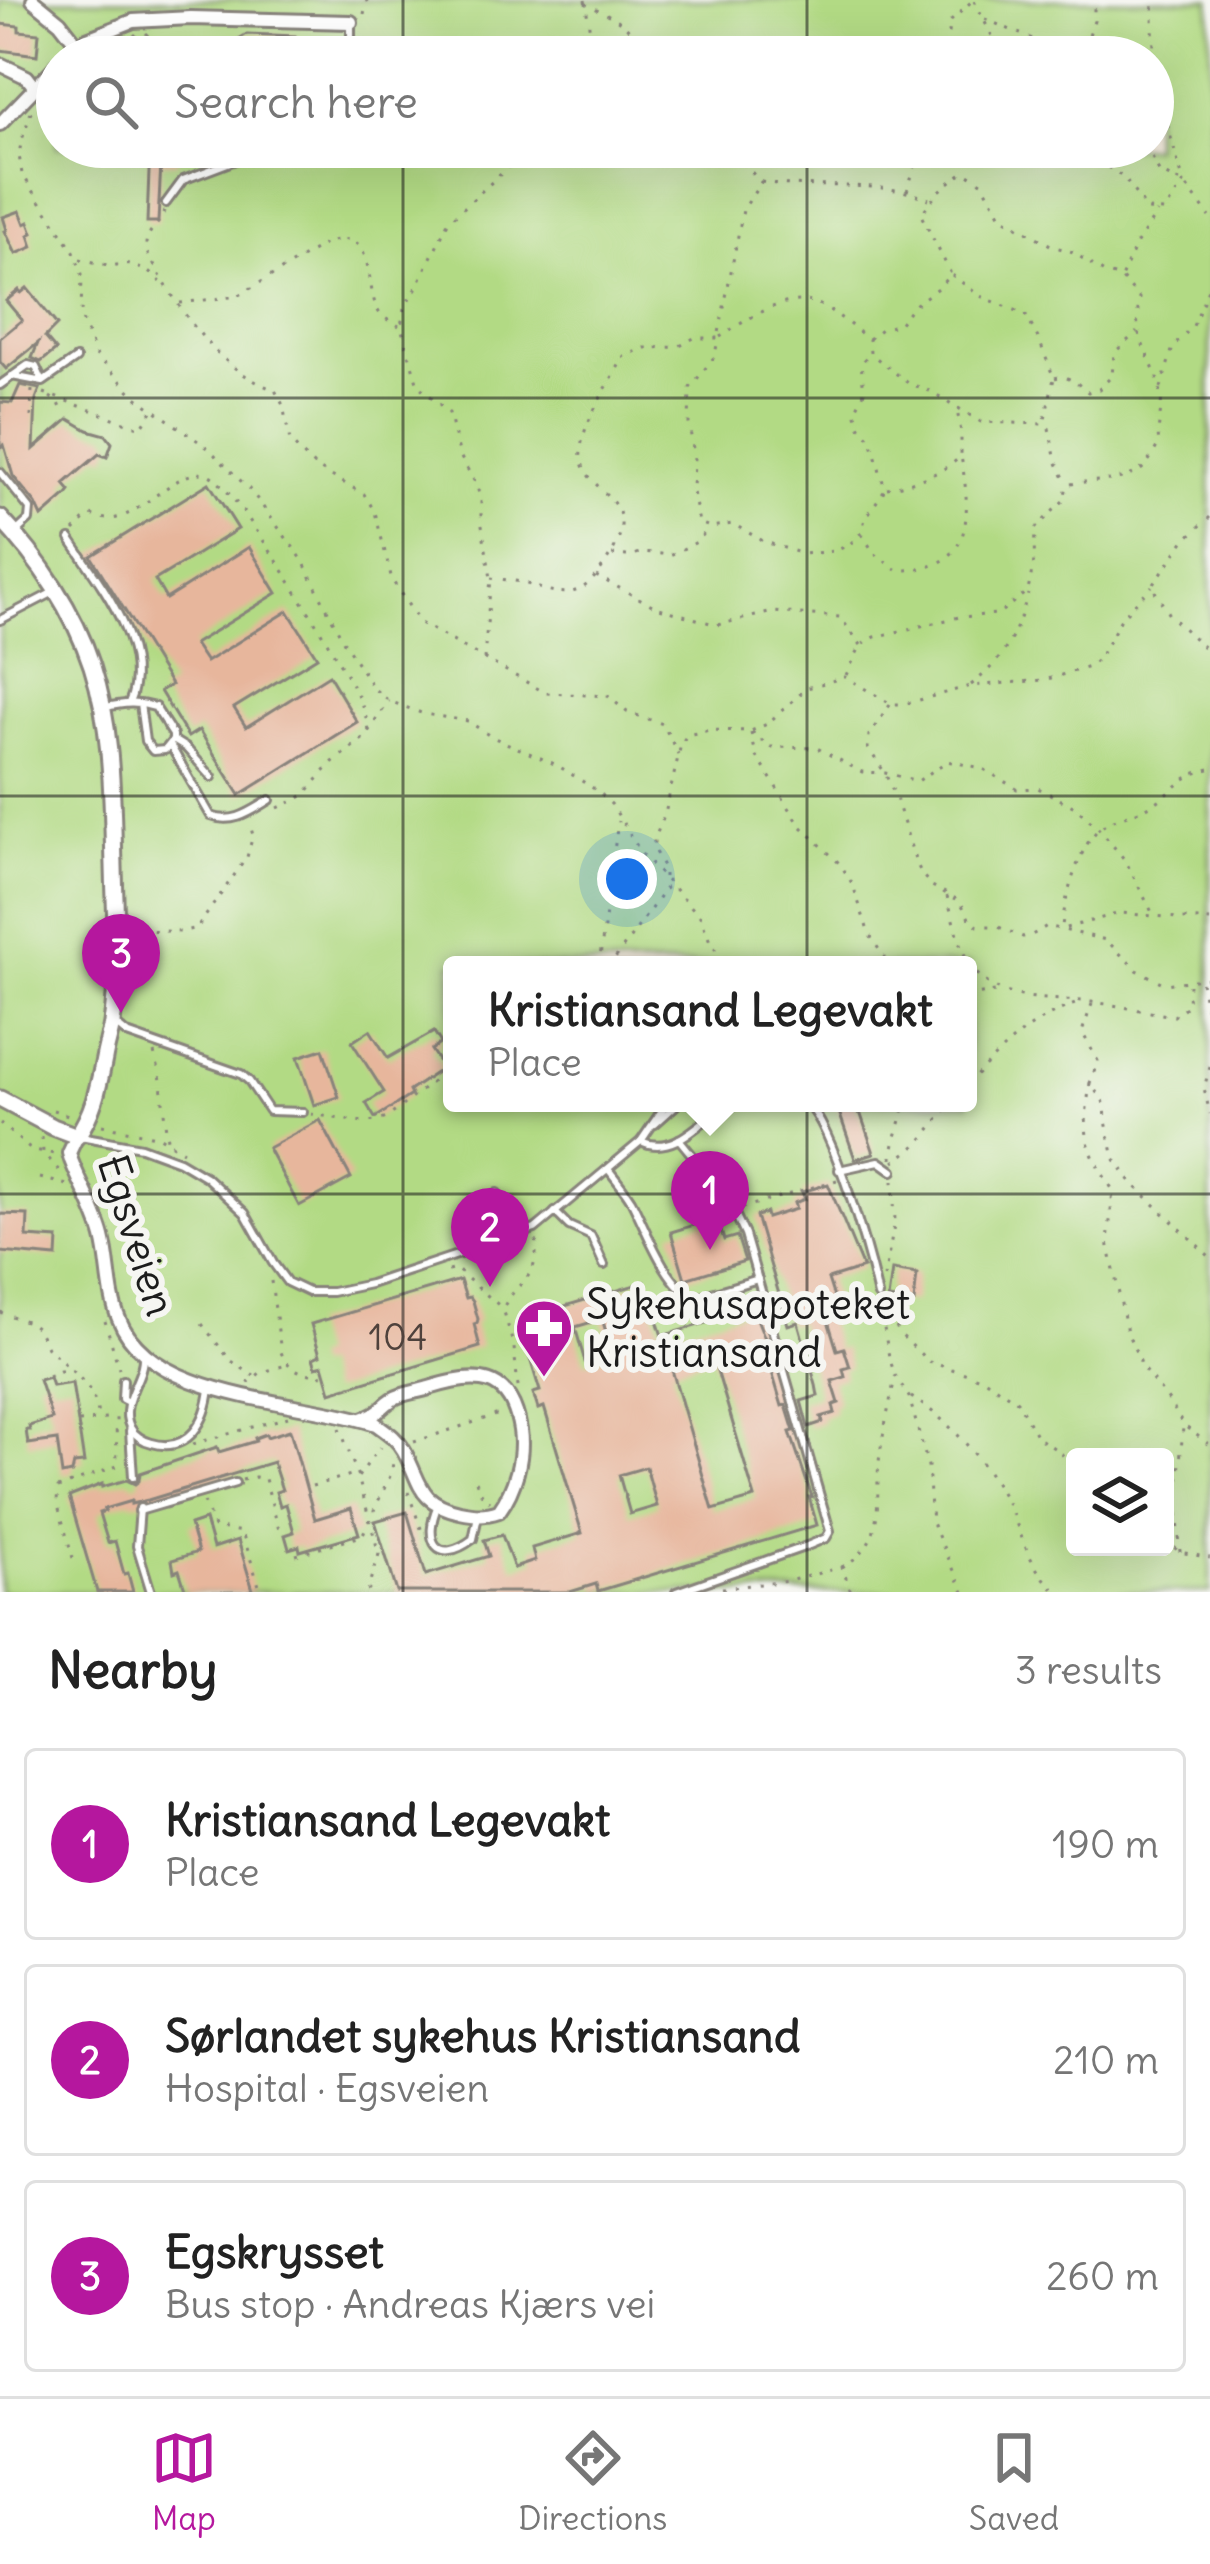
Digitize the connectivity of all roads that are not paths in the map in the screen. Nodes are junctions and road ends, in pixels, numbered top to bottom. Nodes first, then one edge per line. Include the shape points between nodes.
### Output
1 (33, 0) edge
2 (357, 22) joint
3 (71, 36) edge
4 (99, 36) edge
5 (355, 36) edge
6 (0, 64) edge
7 (34, 86) joint
8 (0, 124) edge
9 (215, 168) edge
10 (166, 203) road end
11 (76, 359) dead end
12 (12, 376) junction
13 (43, 382) junction
14 (0, 385) edge
15 (0, 472) edge
16 (0, 518) edge
17 (15, 533) junction
18 (70, 539) road end
19 (56, 592) junction
20 (0, 620) edge
21 (129, 703) junction
22 (140, 704) junction
23 (103, 708) junction
24 (172, 743) junction
25 (212, 777) dead end
26 (269, 800) dead end
27 (112, 1022) junction
28 (0, 1099) edge
29 (303, 1112) road end
30 (665, 1112) edge
31 (716, 1112) edge
32 (814, 1112) edge
33 (78, 1127) junction
34 (680, 1139) junction
35 (641, 1141) junction
36 (893, 1167) road end
37 (608, 1168) junction
38 (841, 1174) junction
39 (496, 1193) dead end
40 (465, 1211) dead end
41 (555, 1212) junction
42 (531, 1230) junction
43 (493, 1243) junction
44 (604, 1265) dead end
45 (758, 1279) junction
46 (878, 1296) road end
47 (143, 1354) junction
48 (123, 1379) road end
49 (210, 1388) junction
50 (128, 1402) junction
51 (362, 1419) junction
52 (130, 1427) junction
53 (133, 1478) dead end
54 (235, 1483) road end
55 (438, 1505) junction
56 (478, 1516) junction
57 (151, 1592) edge
58 (676, 1592) edge

1 - 3 street
2 - 4 street via 149,19
2 - 5 lane
6 - 7 street
7 - 8 street
9 - 10 lane via 184,180
11 - 13 lane
12 - 13 lane
12 - 13 lane via 28,365
12 - 14 lane
15 - 17 lane via 30,509
16 - 17 street
17 - 19 street
18 - 21 lane via 126,628
19 - 20 lane
19 - 23 street via 85,646
21 - 22 lane
21 - 23 lane
22 - 24 lane via 160,711
22 - 24 lane via 147,746 159,751
23 - 27 street via 117,959
24 - 25 lane
24 - 26 lane via 209,814 247,819
27 - 29 lane via 241,1074 268,1112
27 - 33 street via 94,1107
28 - 33 street, Egsveien via 53,1127
30 - 35 lane
31 - 34 lane
32 - 38 lane
33 - 43 lane, Egsveien via 206,1177 245,1213 287,1282 308,1292 370,1284
33 - 47 street, Egsveien via 70,1153 99,1224 121,1324
34 - 35 lane via 654,1147
34 - 45 lane via 735,1211
35 - 37 lane
36 - 38 lane via 879,1160
37 - 41 lane
37 - 45 lane via 685,1294
38 - 46 lane
39 - 42 lane
40 - 43 lane
41 - 42 lane
41 - 44 lane via 591,1236
42 - 43 lane
45 - 58 lane via 830,1531
47 - 49 street, Egsveien
47 - 50 lane, Egsveien
48 - 50 lane
49 - 51 street, Egsveien
49 - 52 lane via 199,1422 179,1445 143,1441
50 - 52 lane, Egsveien
51 - 55 street, Egsveien via 393,1436 420,1490
51 - 56 street via 450,1382 486,1378 498,1386 520,1432 517,1472 500,1509
52 - 53 lane, Egsveien
54 - 57 lane via 140,1509 137,1546
55 - 56 street
55 - 56 lane via 431,1540 444,1549 473,1539

